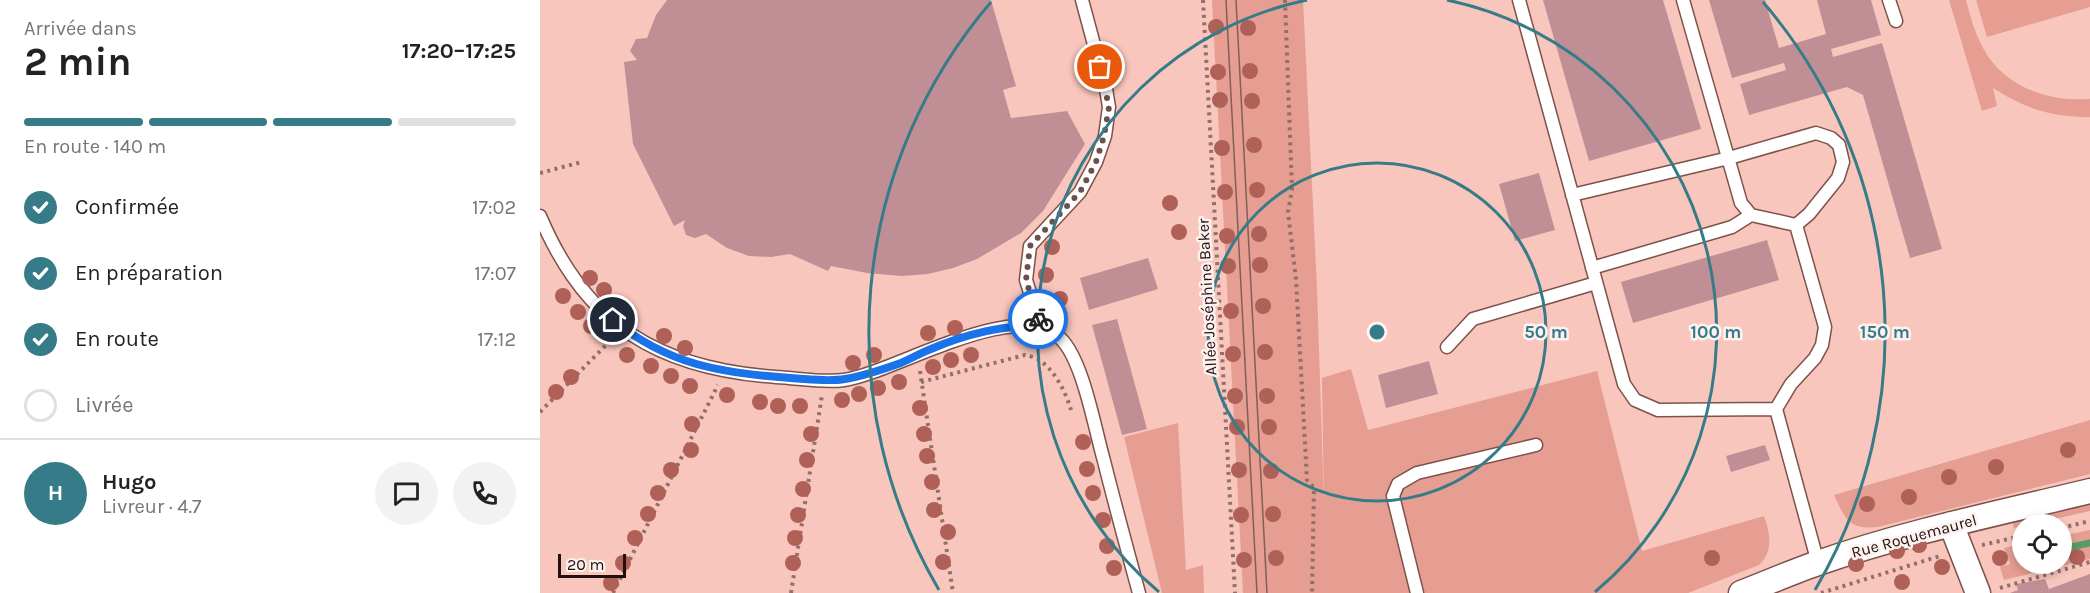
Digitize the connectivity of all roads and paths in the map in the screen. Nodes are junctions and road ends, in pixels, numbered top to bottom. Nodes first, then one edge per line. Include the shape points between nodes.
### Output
1 (1082, 0) edge
2 (1203, 0) edge
3 (1285, 0) edge
4 (1519, 0) edge
5 (1683, 0) edge
6 (1889, 0) edge
7 (1896, 21) dead end
8 (1729, 158) junction
9 (582, 162) dead end
10 (540, 173) edge
11 (1572, 195) junction
12 (1751, 215) junction
13 (540, 216) edge
14 (1796, 225) junction
15 (1592, 268) junction
16 (1596, 283) junction
17 (623, 328) junction
18 (1041, 328) junction
19 (1447, 347) dead end
20 (918, 355) junction
21 (724, 371) junction
22 (824, 380) junction
23 (921, 382) junction
24 (1776, 410) junction
25 (540, 412) edge
26 (1074, 421) dead end
27 (1536, 445) dead end
28 (2090, 491) edge
29 (2090, 521) edge
30 (1951, 524) junction
31 (2072, 525) edge
32 (2012, 538) edge
33 (1960, 551) junction
34 (2090, 562) edge
35 (1818, 563) junction
36 (1988, 590) edge
37 (613, 593) edge
38 (791, 593) edge
39 (953, 593) edge
40 (1139, 593) edge
41 (1235, 593) edge
42 (1312, 593) edge
43 (1417, 593) edge
44 (1741, 593) edge
45 (1821, 593) edge

1 - 18 lane via 1109,107 1096,162 1080,192 1030,246 1026,280
2 - 41 path, Allée Joséphine Baker
3 - 42 path via 1292,190 1288,212 1296,279 1307,480 1314,488
4 - 11 lane
5 - 8 lane
6 - 7 lane
8 - 11 lane
8 - 12 lane via 1741,203
8 - 14 lane via 1816,133 1839,145 1843,162 1838,178
9 - 10 path
11 - 15 lane
12 - 14 lane
12 - 15 lane via 1732,227
13 - 17 lane via 569,272 603,312
14 - 24 lane via 1825,327 1815,358 1791,384
15 - 16 lane
16 - 19 lane via 1473,319
16 - 24 lane via 1624,384 1635,400 1658,410
17 - 21 lane via 663,353
17 - 25 path
18 - 20 lane via 1012,327 956,339
18 - 40 lane via 1062,341 1084,388
20 - 22 lane via 859,376
20 - 23 path
21 - 22 lane
21 - 37 path
22 - 38 path
23 - 26 path via 1025,355 1039,360 1054,375 1068,398
23 - 39 path
24 - 35 lane
27 - 43 lane via 1417,473 1398,484 1393,496
28 - 30 street, Rue Roquemaurel
29 - 31 path
30 - 33 street
30 - 35 street, Rue Roquemaurel
32 - 33 path, Rue Roquemaurel
33 - 36 street
33 - 45 path, Rue Roquemaurel
34 - 36 path
35 - 44 street, Rue Roquemaurel

